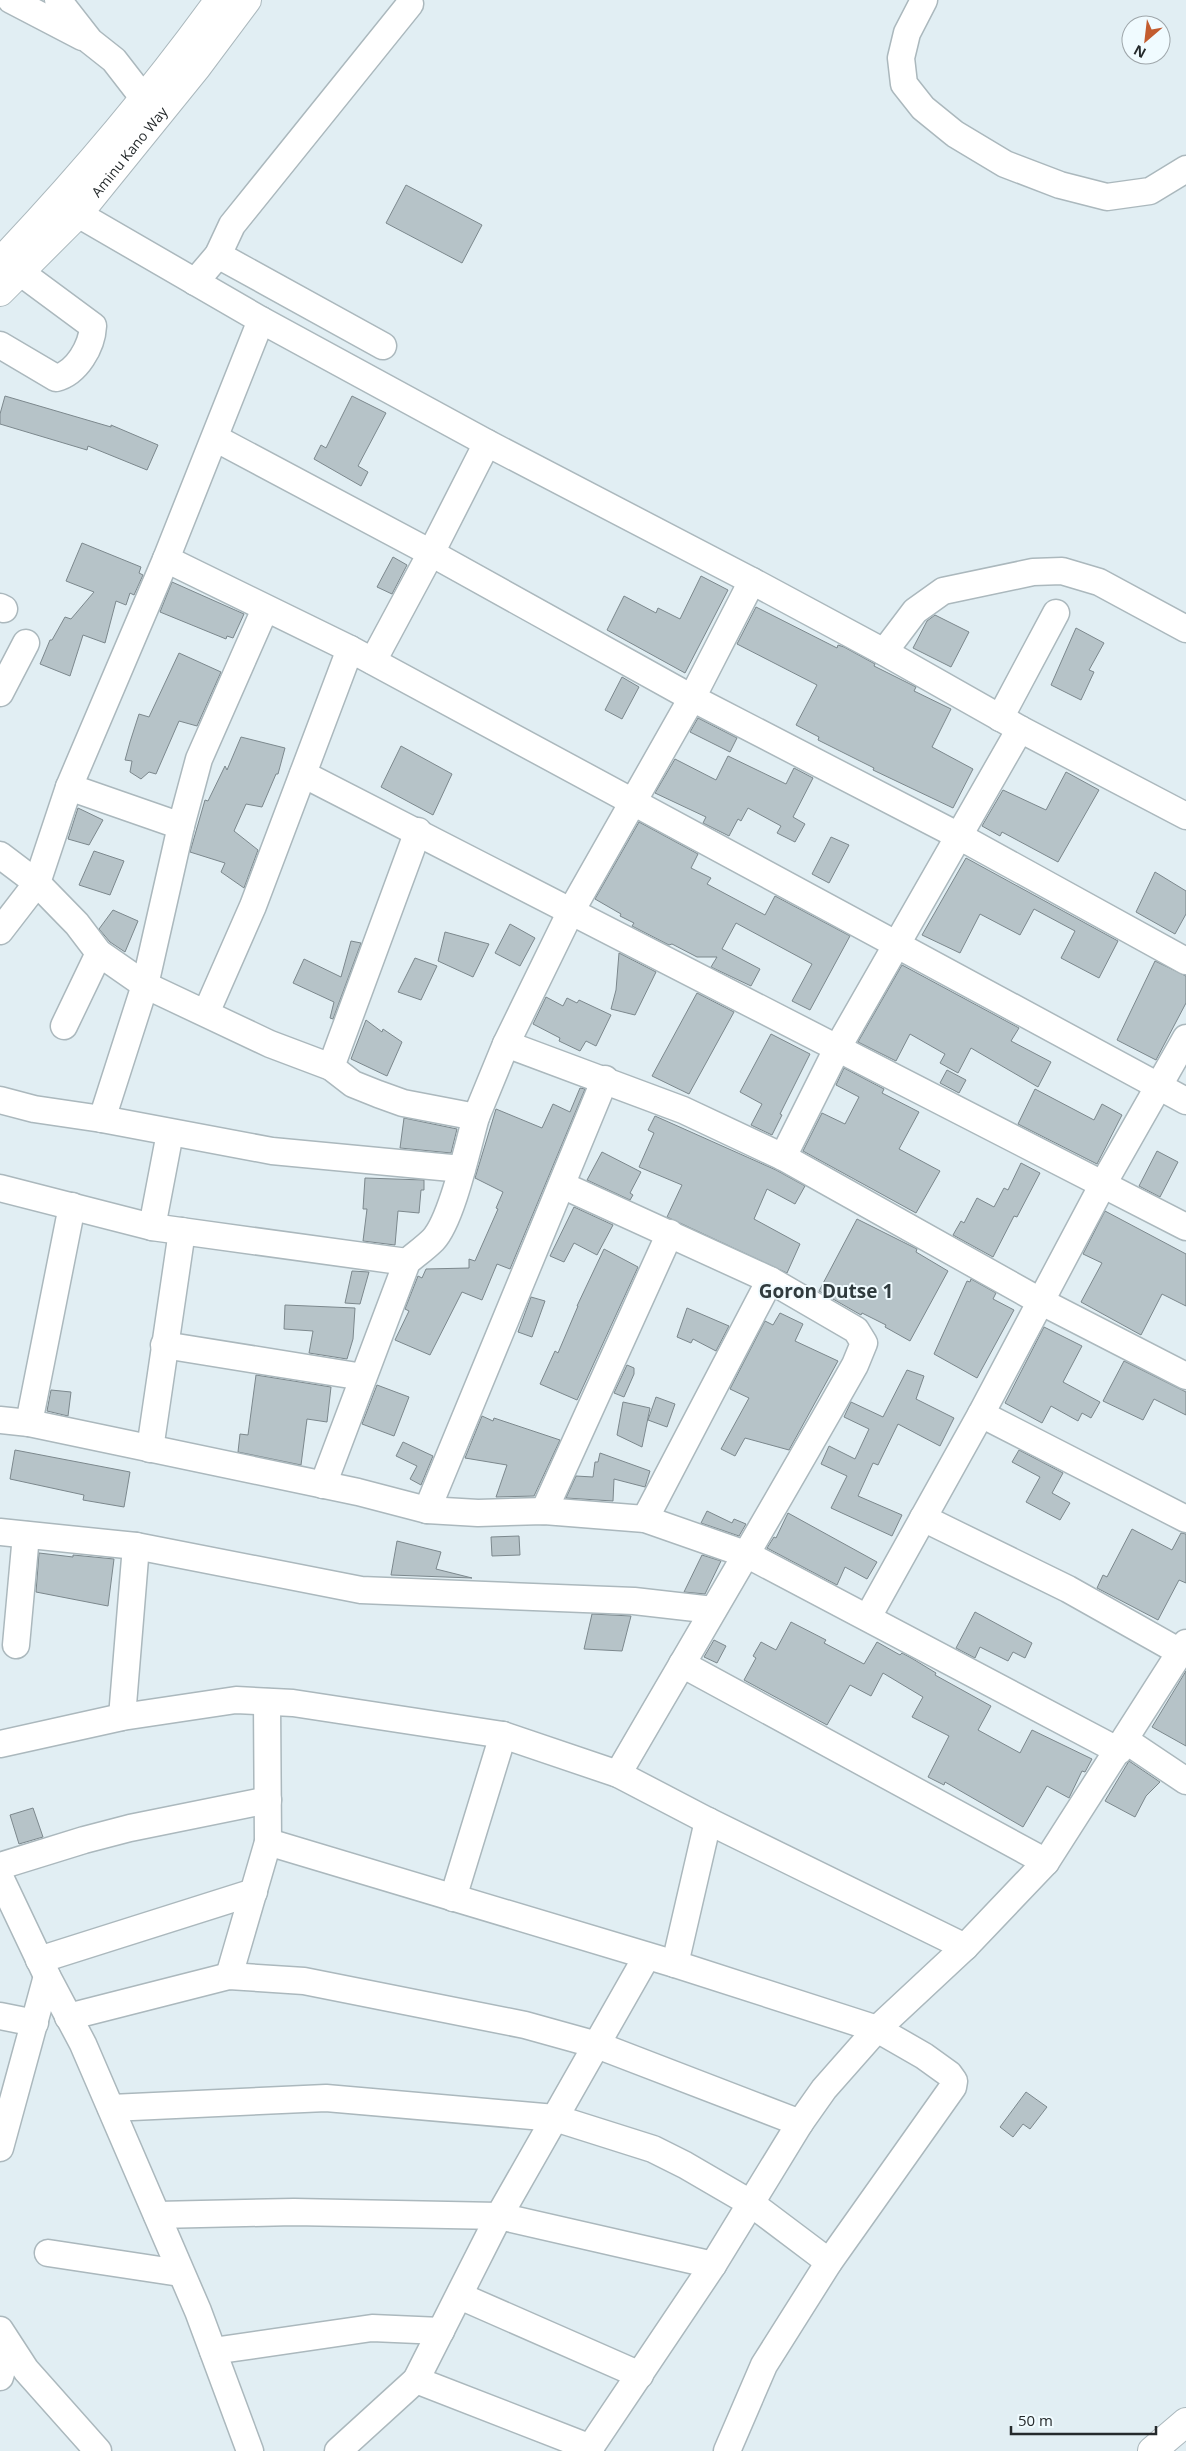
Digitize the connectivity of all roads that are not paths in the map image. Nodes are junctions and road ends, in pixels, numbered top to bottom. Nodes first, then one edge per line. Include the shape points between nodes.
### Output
1 (10, 0) edge
2 (58, 0) edge
3 (219, 0) edge
4 (247, 0) edge
5 (924, 0) edge
6 (410, 4) dead end
7 (90, 41) junction
8 (145, 100) junction
9 (1186, 169) edge
10 (69, 207) junction
11 (218, 255) junction
12 (10, 267) edge
13 (195, 282) junction
14 (0, 292) edge
15 (261, 320) junction
16 (0, 345) edge
17 (383, 346) dead end
18 (215, 438) junction
19 (487, 443) junction
20 (431, 553) junction
21 (166, 559) junction
22 (752, 581) junction
23 (265, 609) junction
24 (1056, 613) dead end
25 (1186, 629) edge
26 (26, 643) dead end
27 (350, 649) junction
28 (884, 652) junction
29 (373, 661) junction
30 (0, 693) edge
31 (692, 698) junction
32 (1010, 724) junction
33 (303, 774) junction
34 (68, 787) junction
35 (633, 803) junction
36 (1186, 816) edge
37 (181, 826) junction
38 (418, 831) junction
39 (957, 836) junction
40 (0, 855) edge
41 (37, 883) junction
42 (570, 913) junction
43 (0, 931) edge
44 (897, 943) junction
45 (99, 953) junction
46 (1186, 961) edge
47 (145, 985) junction
48 (206, 1013) junction
49 (64, 1026) dead end
50 (1186, 1038) edge
51 (506, 1044) junction
52 (838, 1047) junction
53 (331, 1067) junction
54 (605, 1079) junction
55 (1159, 1087) junction
56 (0, 1100) edge
57 (1186, 1101) edge
58 (476, 1117) junction
59 (102, 1119) junction
60 (170, 1133) junction
61 (783, 1157) junction
62 (462, 1169) junction
63 (1103, 1184) junction
64 (562, 1185) junction
65 (0, 1188) edge
66 (72, 1206) junction
67 (152, 1227) junction
68 (1186, 1227) edge
69 (182, 1231) junction
70 (670, 1233) junction
71 (407, 1262) junction
72 (770, 1280) junction
73 (1040, 1301) junction
74 (164, 1345) junction
75 (1186, 1376) edge
76 (363, 1377) junction
77 (981, 1414) junction
78 (0, 1420) edge
79 (29, 1423) junction
80 (150, 1450) junction
81 (323, 1484) junction
82 (427, 1510) junction
83 (544, 1511) junction
84 (923, 1518) junction
85 (644, 1519) junction
86 (1186, 1519) edge
87 (0, 1532) edge
88 (26, 1535) junction
89 (136, 1546) junction
90 (748, 1555) junction
91 (713, 1610) junction
92 (868, 1617) junction
93 (16, 1645) dead end
94 (1183, 1647) edge
95 (682, 1664) junction
96 (267, 1702) junction
97 (122, 1717) junction
98 (503, 1736) junction
99 (0, 1744) edge
100 (1122, 1746) junction
101 (618, 1774) junction
102 (1186, 1781) edge
103 (268, 1800) junction
104 (708, 1821) junction
105 (268, 1842) junction
106 (1046, 1862) junction
107 (0, 1866) edge
108 (2, 1887) edge
109 (254, 1892) junction
110 (453, 1898) junction
111 (965, 1947) junction
112 (647, 1956) junction
113 (675, 1964) junction
114 (43, 1968) junction
115 (229, 1976) junction
116 (0, 2016) edge
117 (68, 2017) junction
118 (34, 2023) junction
119 (877, 2029) junction
120 (597, 2044) junction
121 (111, 2108) junction
122 (555, 2118) junction
123 (3, 2122) edge
124 (800, 2123) junction
125 (0, 2148) edge
126 (752, 2204) junction
127 (157, 2215) junction
128 (499, 2216) junction
129 (48, 2253) dead end
130 (829, 2262) junction
131 (713, 2265) junction
132 (180, 2273) junction
133 (460, 2296) junction
134 (441, 2331) junction
135 (4, 2338) edge
136 (213, 2351) junction
137 (640, 2375) junction
138 (0, 2377) edge
139 (416, 2380) junction
140 (1186, 2422) edge
141 (589, 2449) edge
142 (98, 2451) edge
143 (250, 2451) edge
144 (338, 2451) edge
145 (727, 2451) edge
146 (1152, 2451) edge

1 - 7 street
2 - 7 street
3 - 8 main road, Aminu Kano Way
4 - 10 main road, Aminu Kano Way via 191,74
5 - 9 street via 907,34 901,58 904,84 923,108 955,134 1005,164 1060,185 1107,197 1150,191
6 - 11 street via 232,225
7 - 8 street via 114,60
8 - 10 main road, Aminu Kano Way
10 - 12 main road, Aminu Kano Way
10 - 13 street
11 - 13 street
11 - 17 street
12 - 14 main road, Aminu Kano Way
12 - 16 street via 93,326 92,339 84,355 62,377 56,378
13 - 15 street
15 - 18 street
15 - 19 street
18 - 20 street
18 - 21 street
19 - 20 street
19 - 22 street
20 - 29 street
20 - 31 street
21 - 23 street
21 - 34 street
22 - 28 street
22 - 31 street
23 - 27 street
23 - 37 street via 199,759
24 - 32 street
25 - 28 street via 1099,582 1062,571 1032,572 943,591 915,611
26 - 30 street
27 - 29 street
27 - 33 street
28 - 32 street
29 - 35 street
31 - 35 street
31 - 39 street
32 - 36 street
32 - 39 street
33 - 38 street
33 - 48 street via 253,906
34 - 37 street
34 - 41 street
35 - 42 street
35 - 44 street
37 - 47 street
38 - 42 street
38 - 53 street
39 - 44 street
39 - 46 street
40 - 41 street
41 - 43 street
41 - 45 street via 77,924
42 - 51 street
42 - 52 street
44 - 52 street
44 - 55 street
45 - 47 street
45 - 49 street
47 - 48 street
47 - 59 street
48 - 53 street via 270,1044
50 - 55 street
51 - 54 street
51 - 58 street
52 - 61 street
52 - 63 street
53 - 58 street via 354,1084 404,1103
54 - 61 street via 702,1118
54 - 64 street
55 - 57 street
55 - 63 street
56 - 59 street via 34,1109
58 - 62 street
59 - 60 street
60 - 62 street via 272,1151
60 - 67 street
61 - 73 street
62 - 71 street via 444,1221 434,1239
63 - 68 street
63 - 73 street
64 - 70 street
64 - 82 street
65 - 66 street
66 - 67 street
66 - 79 street
67 - 69 street
69 - 71 street
69 - 74 street
70 - 72 street
70 - 83 street
71 - 76 street
72 - 85 street
72 - 90 street via 856,1330 864,1343 855,1365
73 - 75 street
73 - 77 street
74 - 76 street
74 - 80 street
76 - 81 street
77 - 84 street
77 - 86 street
78 - 79 street
79 - 80 street
80 - 81 street
81 - 82 street
82 - 83 street
83 - 85 street
84 - 92 street
84 - 94 street
85 - 90 street
87 - 88 street
88 - 89 street
88 - 93 street
89 - 91 street via 361,1590 634,1601
89 - 97 street
90 - 91 street
90 - 92 street
91 - 95 street
92 - 100 street
94 - 100 street
95 - 101 street
95 - 106 street
96 - 97 street via 236,1700
96 - 98 street via 293,1703
96 - 103 street
97 - 99 street
98 - 101 street
98 - 110 street
100 - 102 street
100 - 106 street
101 - 104 street
103 - 105 street
103 - 107 street via 130,1828
104 - 111 street
104 - 113 street
105 - 109 street
105 - 110 street
106 - 111 street
108 - 114 street
109 - 114 street
109 - 115 street
110 - 112 street
111 - 119 street
112 - 113 street
112 - 120 street
113 - 119 street
114 - 117 street
114 - 118 street
115 - 117 street
115 - 120 street via 304,1981 525,2025
116 - 118 street
117 - 121 street
118 - 123 street
119 - 124 street via 824,2089
119 - 130 street via 949,2074 953,2087
120 - 122 street
120 - 124 street
121 - 122 street via 326,2098
121 - 127 street
122 - 126 street via 653,2149
122 - 128 street
123 - 125 street
124 - 126 street
126 - 130 street
126 - 131 street
127 - 128 street via 294,2212
127 - 132 street
128 - 131 street
128 - 133 street
129 - 132 street
130 - 145 street via 764,2365
131 - 137 street
132 - 136 street
133 - 134 street
133 - 137 street
134 - 136 street via 372,2328
134 - 139 street
135 - 138 street
135 - 142 street via 26,2370
136 - 143 street
137 - 141 street
139 - 141 street
139 - 144 street
140 - 146 main road

